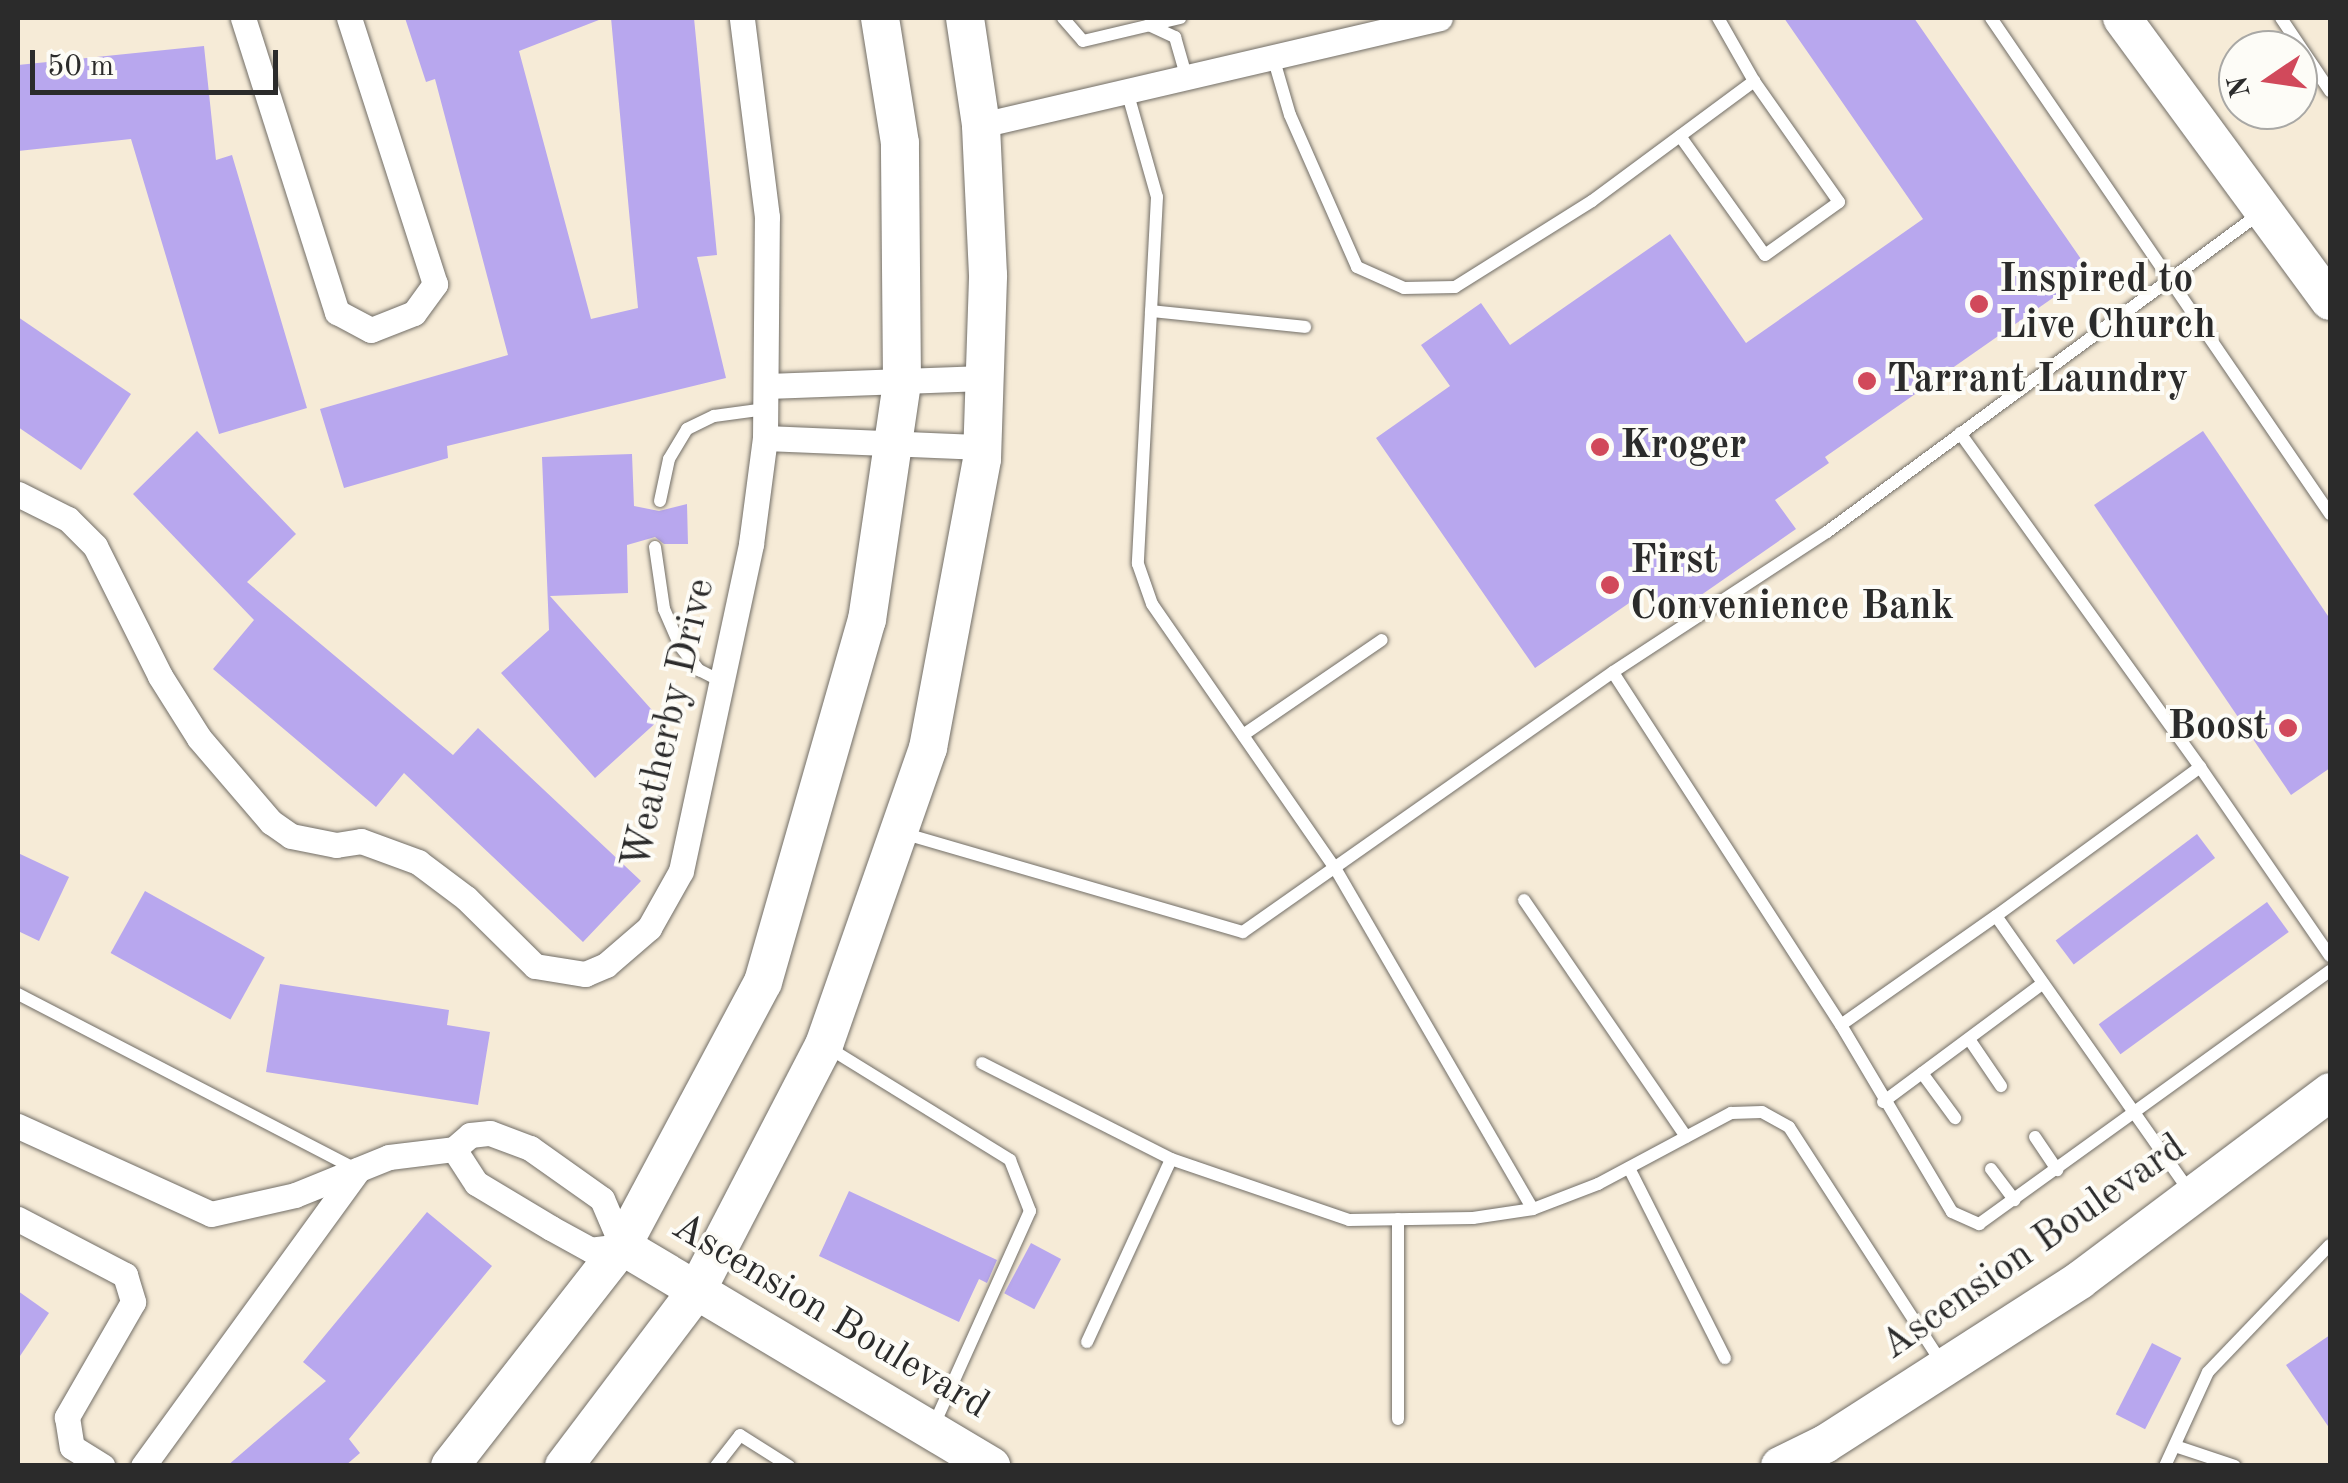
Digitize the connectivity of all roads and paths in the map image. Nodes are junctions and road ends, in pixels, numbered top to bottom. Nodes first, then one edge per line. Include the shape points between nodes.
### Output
1 (243, 18) edge
2 (349, 18) edge
3 (742, 18) edge
4 (880, 18) edge
5 (965, 18) edge
6 (1063, 18) edge
7 (1180, 18) edge
8 (1440, 18) edge
9 (1718, 18) edge
10 (1991, 18) edge
11 (2122, 18) edge
12 (2281, 18) edge
13 (1148, 22) edge
14 (1273, 57) junction
15 (1186, 75) junction
16 (1754, 80) junction
17 (1127, 91) junction
18 (2330, 92) edge
19 (981, 125) junction
20 (1680, 136) junction
21 (2265, 209) junction
22 (2170, 280) junction
23 (2330, 300) edge
24 (1151, 311) junction
25 (1305, 327) dead end
26 (984, 378) junction
27 (902, 382) junction
28 (766, 398) junction
29 (1960, 433) junction
30 (765, 438) junction
31 (893, 443) junction
32 (983, 446) junction
33 (18, 494) edge
34 (660, 501) dead end
35 (2330, 514) edge
36 (655, 547) dead end
37 (1382, 640) dead end
38 (1613, 672) junction
39 (719, 680) junction
40 (1243, 735) junction
41 (2200, 768) junction
42 (902, 833) junction
43 (1334, 868) junction
44 (1524, 900) dead end
45 (1996, 916) junction
46 (2329, 949) edge
47 (2330, 972) edge
48 (2043, 983) junction
49 (18, 994) edge
50 (1841, 1025) junction
51 (1969, 1039) junction
52 (824, 1045) junction
53 (982, 1063) dead end
54 (1922, 1074) junction
55 (2001, 1086) dead end
56 (2330, 1092) edge
57 (1883, 1102) junction
58 (2137, 1116) junction
59 (1955, 1118) dead end
60 (18, 1126) edge
61 (2035, 1136) dead end
62 (1686, 1137) junction
63 (454, 1149) junction
64 (1171, 1158) junction
65 (1629, 1168) junction
66 (1992, 1169) dead end
67 (358, 1170) junction
68 (2057, 1170) junction
69 (2192, 1196) junction
70 (2014, 1200) junction
71 (1533, 1209) junction
72 (18, 1219) edge
73 (1398, 1219) junction
74 (622, 1246) junction
75 (2330, 1246) edge
76 (698, 1290) junction
77 (1086, 1342) dead end
78 (1725, 1358) dead end
79 (1944, 1367) junction
80 (1398, 1419) dead end
81 (932, 1430) junction
82 (2174, 1446) junction
83 (103, 1466) edge
84 (144, 1466) edge
85 (450, 1466) edge
86 (564, 1466) edge
87 (716, 1466) edge
88 (789, 1466) edge
89 (991, 1466) edge
90 (1780, 1466) edge
91 (2165, 1466) edge
92 (2235, 1466) edge

1 - 2 street via 337,312 371,330 414,313 435,284
3 - 28 street, Weatherby Drive via 766,217
4 - 27 main road via 900,143
5 - 19 main road
6 - 13 lane via 1083,41
7 - 13 lane
8 - 14 street
9 - 16 lane
10 - 22 lane
11 - 21 main road
12 - 18 lane
13 - 15 lane via 1175,37
14 - 15 street
14 - 20 lane via 1290,114 1358,268 1404,288 1455,287
15 - 17 street
16 - 20 lane
16 - 20 lane via 1839,202 1765,255
17 - 19 street
17 - 24 lane via 1157,197
19 - 26 main road via 988,276
21 - 22 lane
21 - 23 main road
22 - 29 lane
22 - 35 lane
24 - 25 lane
24 - 40 lane via 1138,564 1152,604
26 - 27 street
26 - 32 main road
27 - 28 street
27 - 31 main road
28 - 30 street, Weatherby Drive
28 - 34 lane via 686,428 669,459
29 - 38 lane via 1672,639
29 - 41 lane
30 - 31 street
30 - 39 street, Weatherby Drive via 750,544
31 - 32 street
31 - 74 main road via 868,620 763,982
32 - 42 main road via 928,748
33 - 39 street, Weatherby Drive via 68,519 95,546 160,676 200,738 271,822 291,836 336,845 360,841 418,862 466,898 534,966 585,974 606,965 665,904 681,871
36 - 39 lane via 664,609 680,646 699,670
37 - 40 lane
38 - 43 lane
38 - 50 lane
40 - 43 lane
41 - 45 lane
41 - 46 lane
42 - 43 lane via 1243,932
42 - 52 main road
43 - 71 lane
44 - 62 lane
45 - 48 lane
45 - 50 lane
47 - 58 lane
48 - 51 lane
48 - 58 lane
49 - 67 lane
50 - 57 lane
51 - 54 lane
51 - 55 lane
52 - 76 main road
52 - 81 lane via 1010,1160 1030,1211
53 - 64 lane
54 - 57 lane
54 - 59 lane
56 - 69 main road, Ascension Boulevard
57 - 70 lane via 1952,1212 1978,1224
58 - 68 lane
58 - 69 lane
60 - 67 street via 210,1214 295,1195
61 - 68 lane
62 - 65 lane
62 - 79 lane via 1731,1114 1762,1112 1789,1127
63 - 67 street via 390,1157
63 - 74 street via 476,1183 551,1228 591,1250
63 - 74 street via 470,1136 490,1133 530,1148 602,1200
64 - 73 lane via 1349,1220
64 - 77 lane
65 - 71 lane
65 - 78 lane
66 - 70 lane
67 - 84 street
68 - 70 lane
69 - 79 main road, Ascension Boulevard via 2080,1280
71 - 73 lane
72 - 83 street via 125,1275 133,1302 67,1417 72,1447
73 - 80 lane
74 - 76 main road, Ascension Boulevard
74 - 85 main road
75 - 82 lane via 2208,1372
76 - 81 main road, Ascension Boulevard
76 - 86 main road
79 - 90 main road, Ascension Boulevard
81 - 89 main road, Ascension Boulevard
82 - 91 lane
82 - 92 lane
87 - 88 lane via 740,1434

